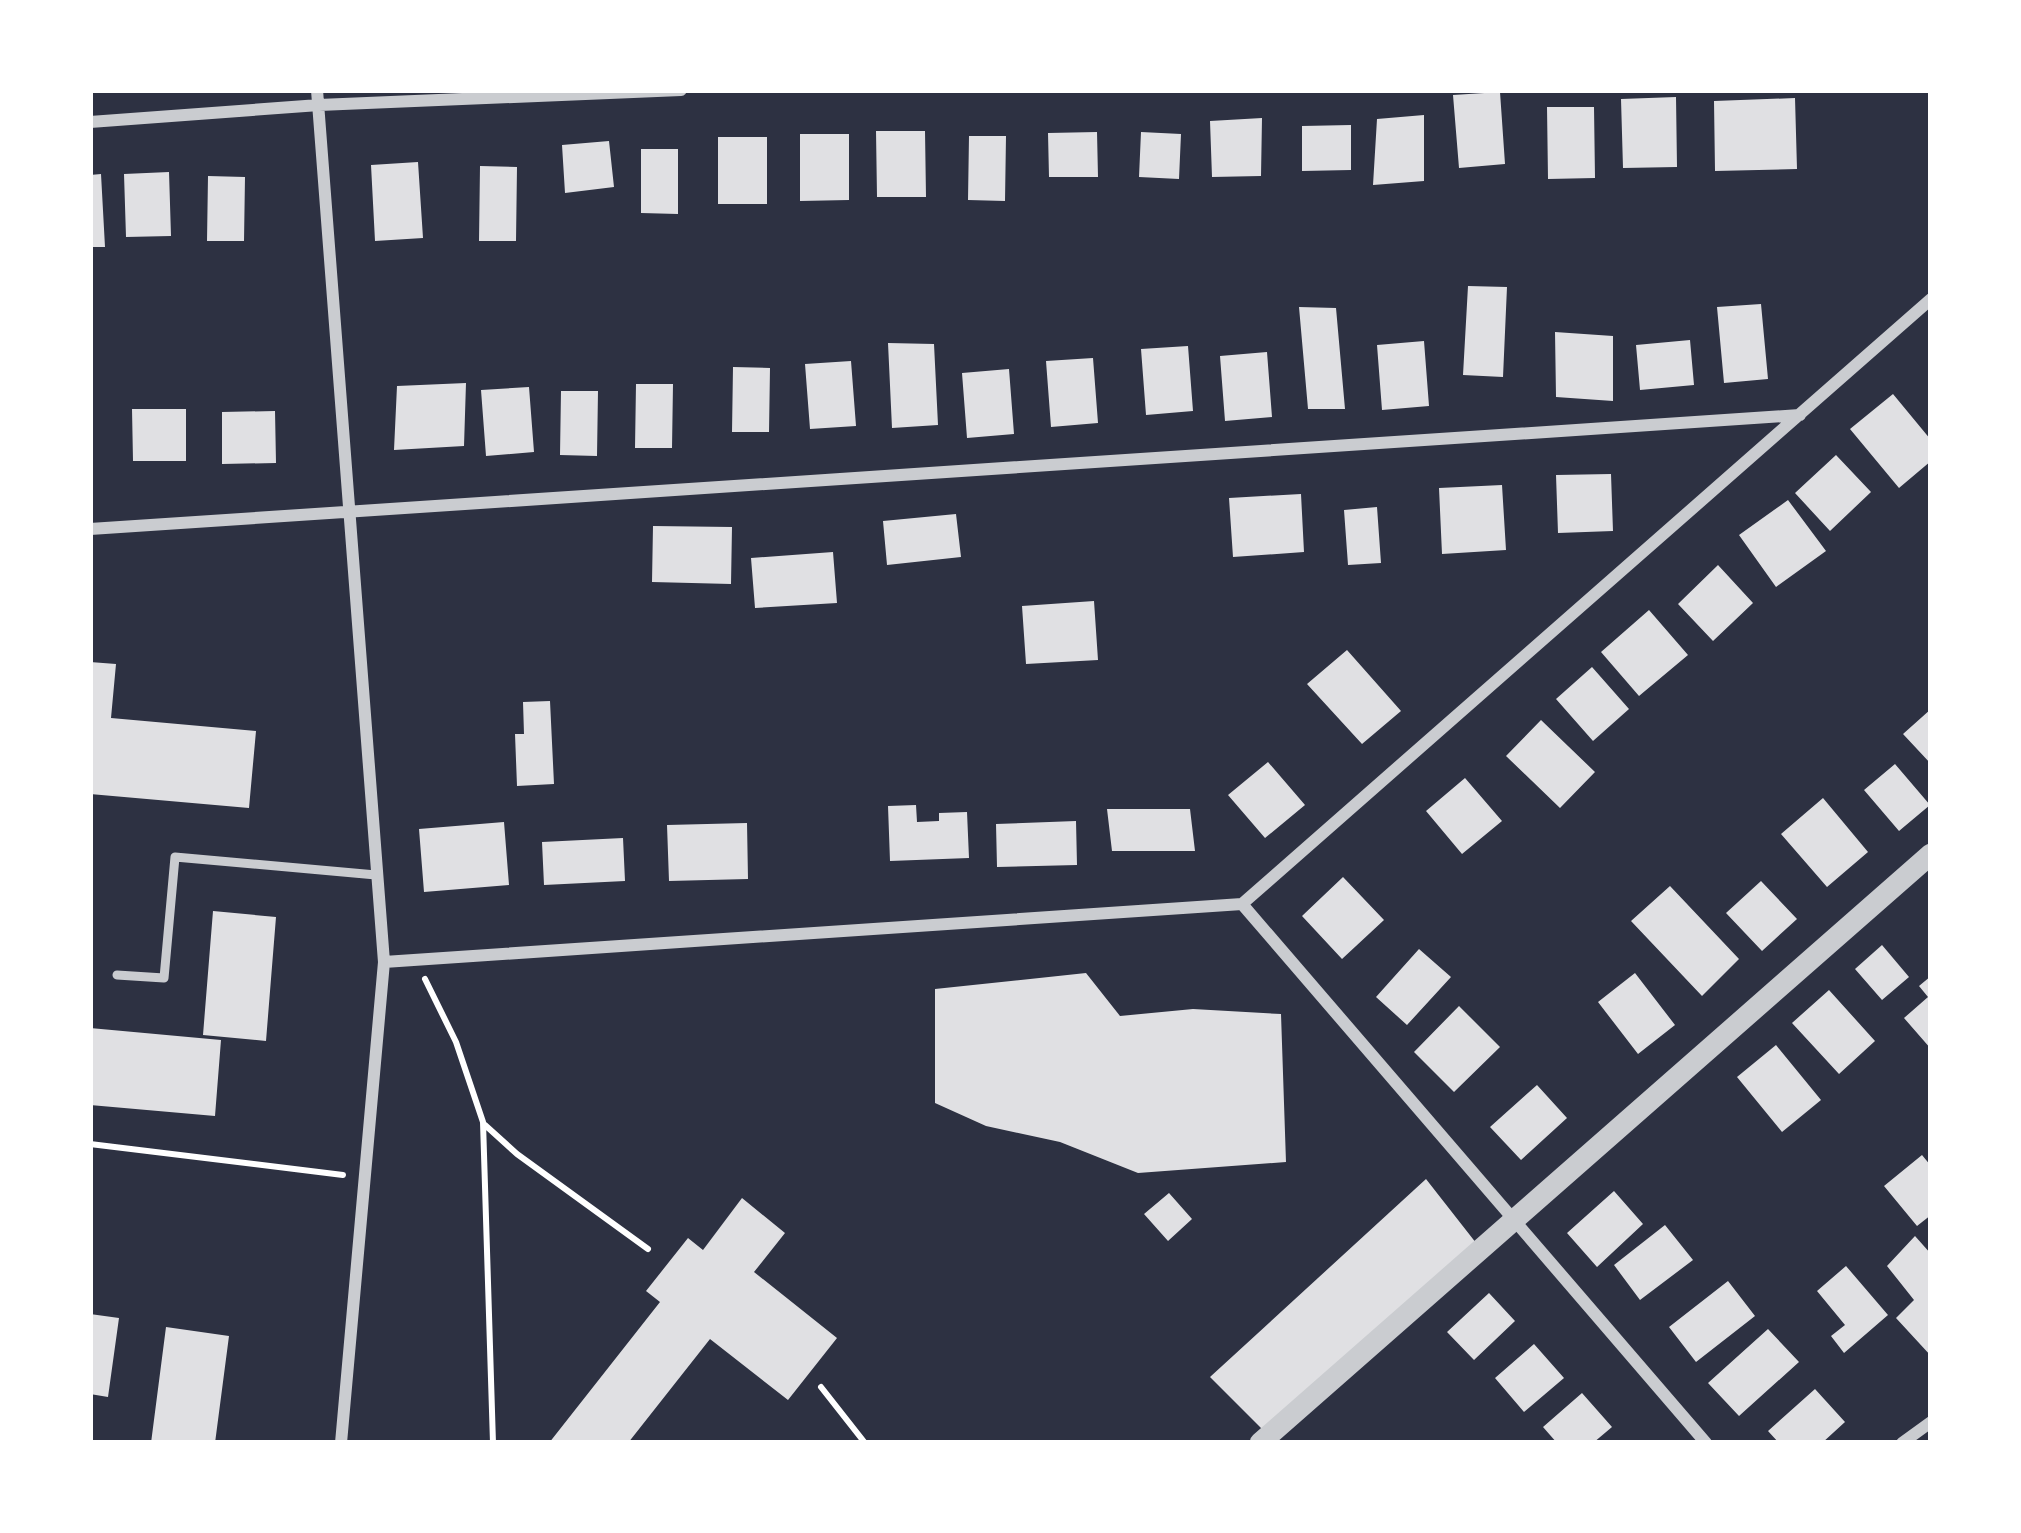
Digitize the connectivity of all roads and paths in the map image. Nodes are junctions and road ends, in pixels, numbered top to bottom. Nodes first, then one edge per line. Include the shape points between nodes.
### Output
1 (317, 90) edge
2 (681, 90) edge
3 (319, 105) junction
4 (90, 122) edge
5 (1931, 299) edge
6 (1800, 415) junction
7 (350, 513) junction
8 (90, 530) edge
9 (1931, 854) edge
10 (376, 875) junction
11 (1242, 904) junction
12 (414, 960) junction
13 (384, 962) junction
14 (117, 975) dead end
15 (483, 1122) junction
16 (90, 1144) edge
17 (365, 1177) junction
18 (1512, 1220) junction
19 (648, 1250) dead end
20 (820, 1387) dead end
21 (1931, 1422) edge
22 (341, 1443) edge
23 (493, 1443) edge
24 (865, 1443) edge
25 (1260, 1443) edge
26 (1706, 1443) edge
27 (1902, 1443) edge

1 - 3 street
2 - 3 street
3 - 4 street
3 - 7 street
5 - 6 street
6 - 7 street
6 - 11 street
7 - 8 street
7 - 10 street
9 - 18 street
10 - 13 street
10 - 14 lane via 175,857 164,978
11 - 12 street
11 - 18 street
12 - 13 street
12 - 15 path via 456,1042
13 - 17 street
15 - 19 path
15 - 23 path
16 - 17 path
17 - 22 street
18 - 25 street
18 - 26 street
20 - 24 path
21 - 27 street

